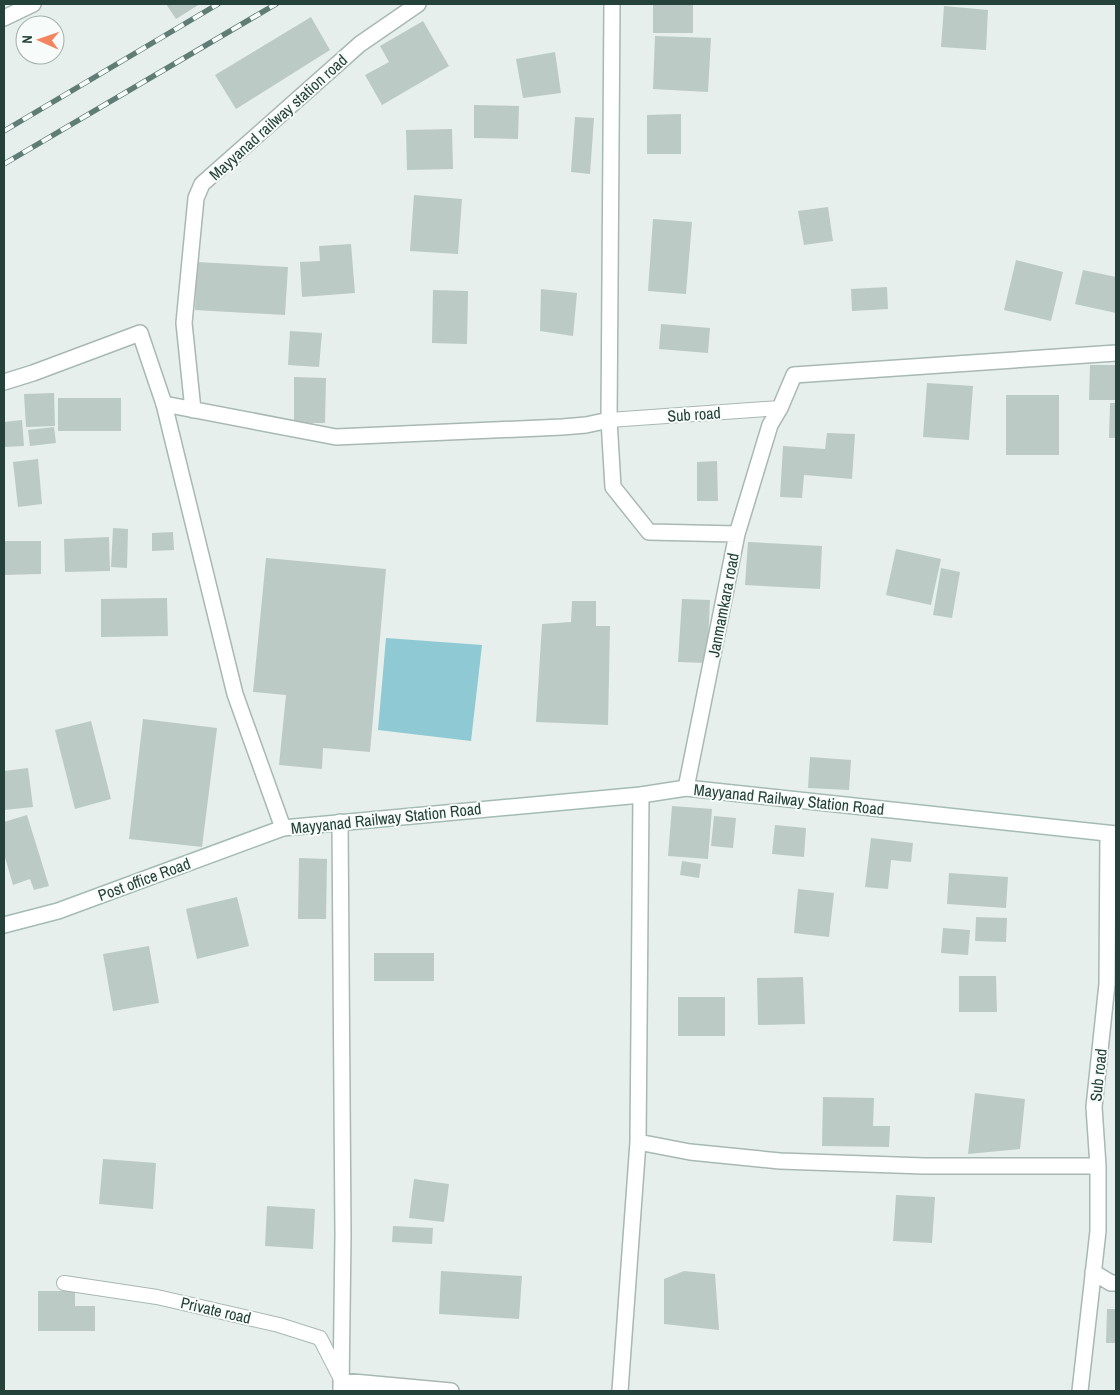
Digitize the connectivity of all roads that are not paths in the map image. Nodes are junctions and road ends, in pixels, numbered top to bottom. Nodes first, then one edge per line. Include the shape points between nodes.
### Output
1 (33, 4) edge
2 (418, 4) edge
3 (612, 4) edge
4 (4, 18) edge
5 (1116, 353) edge
6 (4, 382) edge
7 (164, 404) junction
8 (780, 408) junction
9 (193, 410) junction
10 (609, 420) junction
11 (737, 534) junction
12 (686, 788) junction
13 (641, 795) junction
14 (340, 822) junction
15 (283, 828) junction
16 (1112, 834) edge
17 (4, 925) edge
18 (1112, 984) edge
19 (638, 1142) junction
20 (1098, 1166) junction
21 (1093, 1272) junction
22 (64, 1283) dead end
23 (1116, 1283) edge
24 (342, 1386) edge
25 (452, 1391) edge
26 (620, 1391) edge
27 (1080, 1391) edge

1 - 4 street
2 - 9 street, Mayyanad railway station road via 360,44 202,184 196,198 184,323
3 - 10 street
5 - 8 street, Janmamkara road via 794,375
6 - 7 street via 140,333
7 - 9 street
7 - 15 street via 235,694
8 - 10 lane, Sub road
8 - 11 street, Janmamkara road via 770,425
9 - 10 street via 336,437 562,427
10 - 11 street via 613,487 649,532
11 - 12 street, Janmamkara road
12 - 13 street, Mayyanad Railway Station Road
12 - 16 street, Mayyanad Railway Station Road
13 - 14 street, Mayyanad Railway Station Road
13 - 19 street
14 - 15 street, Mayyanad Railway Station Road
14 - 24 street
15 - 17 street, Post office Road via 58,911
16 - 18 street, Sub road
18 - 20 street, Sub road via 1094,1107
19 - 20 street via 690,1152 780,1161 924,1166
19 - 26 street
20 - 21 street, Sub road via 1098,1231
21 - 23 street
21 - 27 street, Sub road
22 - 24 lane, Private road via 157,1296 320,1338
24 - 25 street

